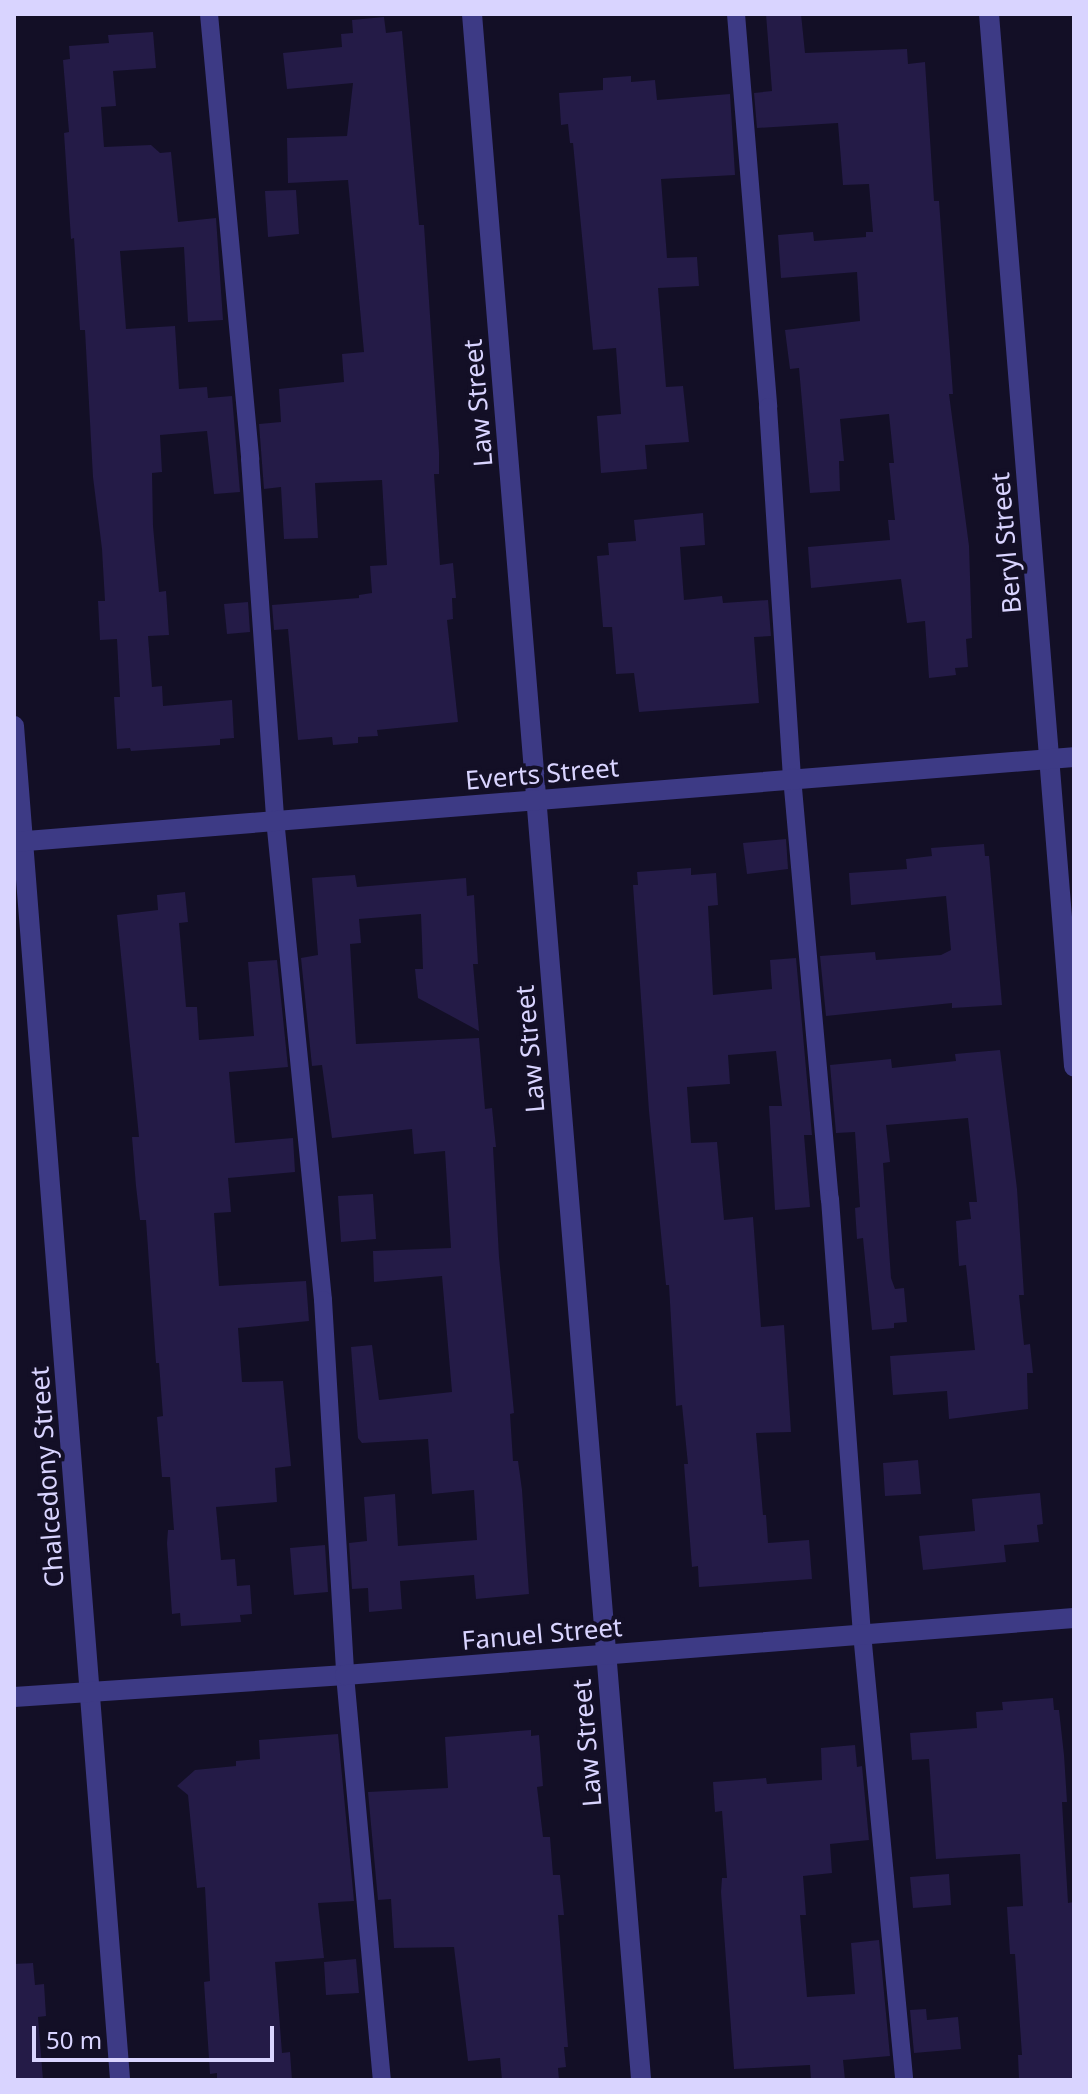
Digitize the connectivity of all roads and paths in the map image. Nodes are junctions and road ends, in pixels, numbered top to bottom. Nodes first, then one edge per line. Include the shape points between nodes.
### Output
1 (209, 14) edge
2 (472, 14) edge
3 (736, 14) edge
4 (989, 14) edge
5 (14, 726) edge
6 (1074, 757) edge
7 (1050, 759) junction
8 (792, 777) junction
9 (536, 802) junction
10 (275, 819) junction
11 (19, 842) edge
12 (1074, 1067) edge
13 (1074, 1618) edge
14 (862, 1633) junction
15 (606, 1655) junction
16 (345, 1675) junction
17 (90, 1690) junction
18 (14, 1697) edge
19 (120, 2080) edge
20 (382, 2080) edge
21 (641, 2080) edge
22 (904, 2080) edge

1 - 10 lane via 250,459
2 - 9 street, Law Street
3 - 8 lane
4 - 7 street, Beryl Street
5 - 11 street, Chalcedony Street
6 - 7 street, Everts Street
7 - 8 street, Everts Street
7 - 12 street, Beryl Street
8 - 9 street, Everts Street
8 - 14 lane
9 - 10 street, Everts Street
9 - 15 street, Law Street
10 - 11 street, Everts Street
10 - 16 lane via 323,1300
11 - 17 street, Chalcedony Street
13 - 14 street, Fanuel Street
14 - 15 street, Fanuel Street
14 - 22 lane
15 - 16 street, Fanuel Street
15 - 21 street, Law Street
16 - 17 street, Fanuel Street
16 - 20 lane
17 - 18 street, Fanuel Street
17 - 19 street, Chalcedony Street

